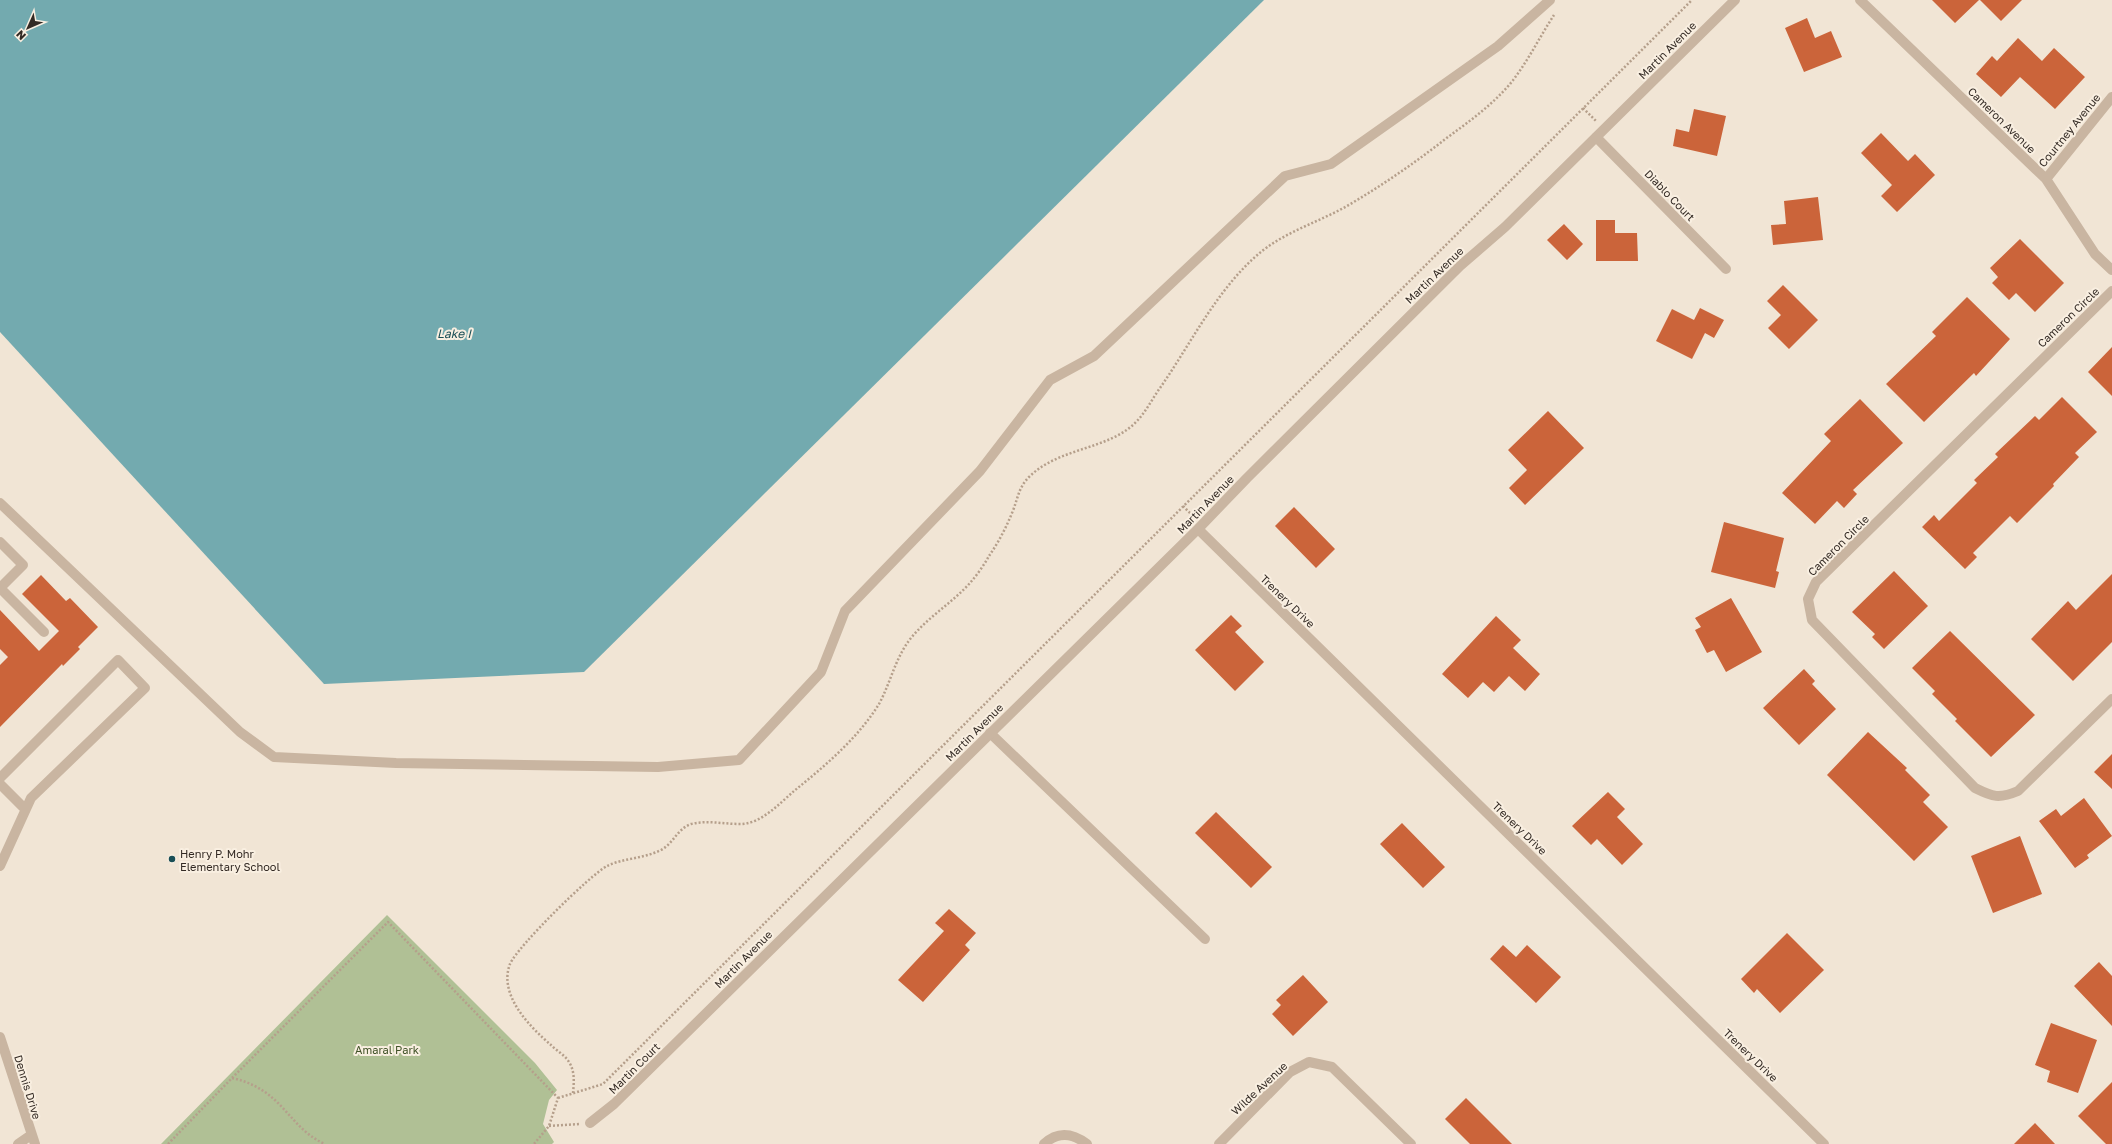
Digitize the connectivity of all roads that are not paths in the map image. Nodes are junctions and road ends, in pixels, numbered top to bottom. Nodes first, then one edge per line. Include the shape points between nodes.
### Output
1 (1550, 0) edge
2 (1735, 0) edge
3 (1860, 0) edge
4 (2112, 97) edge
5 (1596, 137) junction
6 (2046, 179) junction
7 (1726, 269) dead end
8 (2112, 270) edge
9 (2112, 291) edge
10 (0, 503) edge
11 (1198, 529) junction
12 (0, 542) edge
13 (0, 588) edge
14 (44, 632) dead end
15 (2112, 699) edge
16 (990, 733) junction
17 (0, 778) edge
18 (0, 784) edge
19 (25, 808) junction
20 (0, 866) edge
21 (1206, 940) dead end
22 (692, 1026) joint
23 (0, 1037) edge
24 (590, 1124) road end
25 (33, 1140) edge
26 (18, 1144) edge
27 (1044, 1144) edge
28 (1087, 1144) edge
29 (1219, 1144) edge
30 (1411, 1144) edge
31 (1824, 1144) edge

1 - 10 street via 1498,46 1331,164 1284,176 1094,356 1050,380 980,471 845,611 821,672 739,760 658,767 396,763 274,757 240,732
2 - 5 street, Martin Avenue
3 - 6 street, Cameron Avenue
4 - 6 street, Courtney Avenue
5 - 7 street, Diablo Court
5 - 11 street, Martin Avenue via 1506,227 1460,266
6 - 8 street, Cameron Avenue via 2095,254
9 - 15 street, Cameron Circle via 1816,582 1808,599 1812,620 1975,788 1992,796 2006,796 2018,790
11 - 16 street, Martin Avenue
11 - 31 street, Trenery Drive
12 - 13 street via 23,565
13 - 14 street
16 - 21 street
16 - 22 street, Martin Avenue
17 - 19 street via 118,660 145,688 31,798
18 - 19 street
19 - 20 street
22 - 24 street, Martin Court via 614,1104
23 - 25 street, Dennis Drive
25 - 26 street
27 - 28 street via 1055,1136 1066,1134 1078,1137
29 - 30 street, Wilde Avenue via 1290,1072 1309,1062 1332,1067

